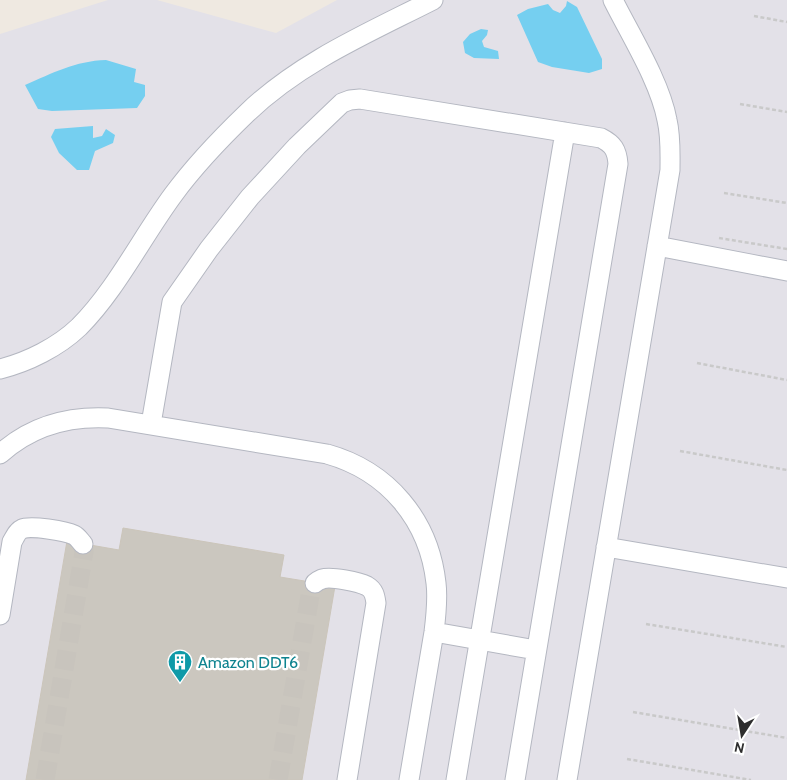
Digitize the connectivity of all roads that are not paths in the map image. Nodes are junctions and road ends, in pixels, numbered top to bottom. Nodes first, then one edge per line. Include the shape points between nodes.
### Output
1 (433, 0) edge
2 (613, 0) edge
3 (565, 132) junction
4 (657, 246) junction
5 (787, 271) edge
6 (0, 369) edge
7 (151, 424) junction
8 (0, 454) edge
9 (83, 544) dead end
10 (606, 547) junction
11 (787, 578) edge
12 (315, 583) dead end
13 (0, 615) edge
14 (434, 632) junction
15 (479, 640) junction
16 (536, 650) junction
17 (347, 780) edge
18 (409, 780) edge
19 (456, 780) edge
20 (515, 780) edge
21 (567, 780) edge

1 - 6 lane via 315,61 262,99 191,172 78,328 44,351
2 - 4 lane via 661,95 668,121 670,170
3 - 7 lane via 360,99 342,103 250,197 172,302
3 - 15 lane
3 - 16 lane via 601,138 611,144 617,153 618,164
4 - 5 lane
4 - 10 lane
7 - 8 lane via 108,418 72,419 41,428
7 - 14 lane via 327,454 363,468 398,497 425,538 437,584
9 - 13 lane via 70,534 34,528 23,528 17,533 12,542
10 - 11 lane
10 - 21 lane
12 - 17 lane via 331,578 359,583 369,586 375,595
14 - 15 lane
14 - 18 lane
15 - 16 lane
15 - 19 lane
16 - 20 lane

